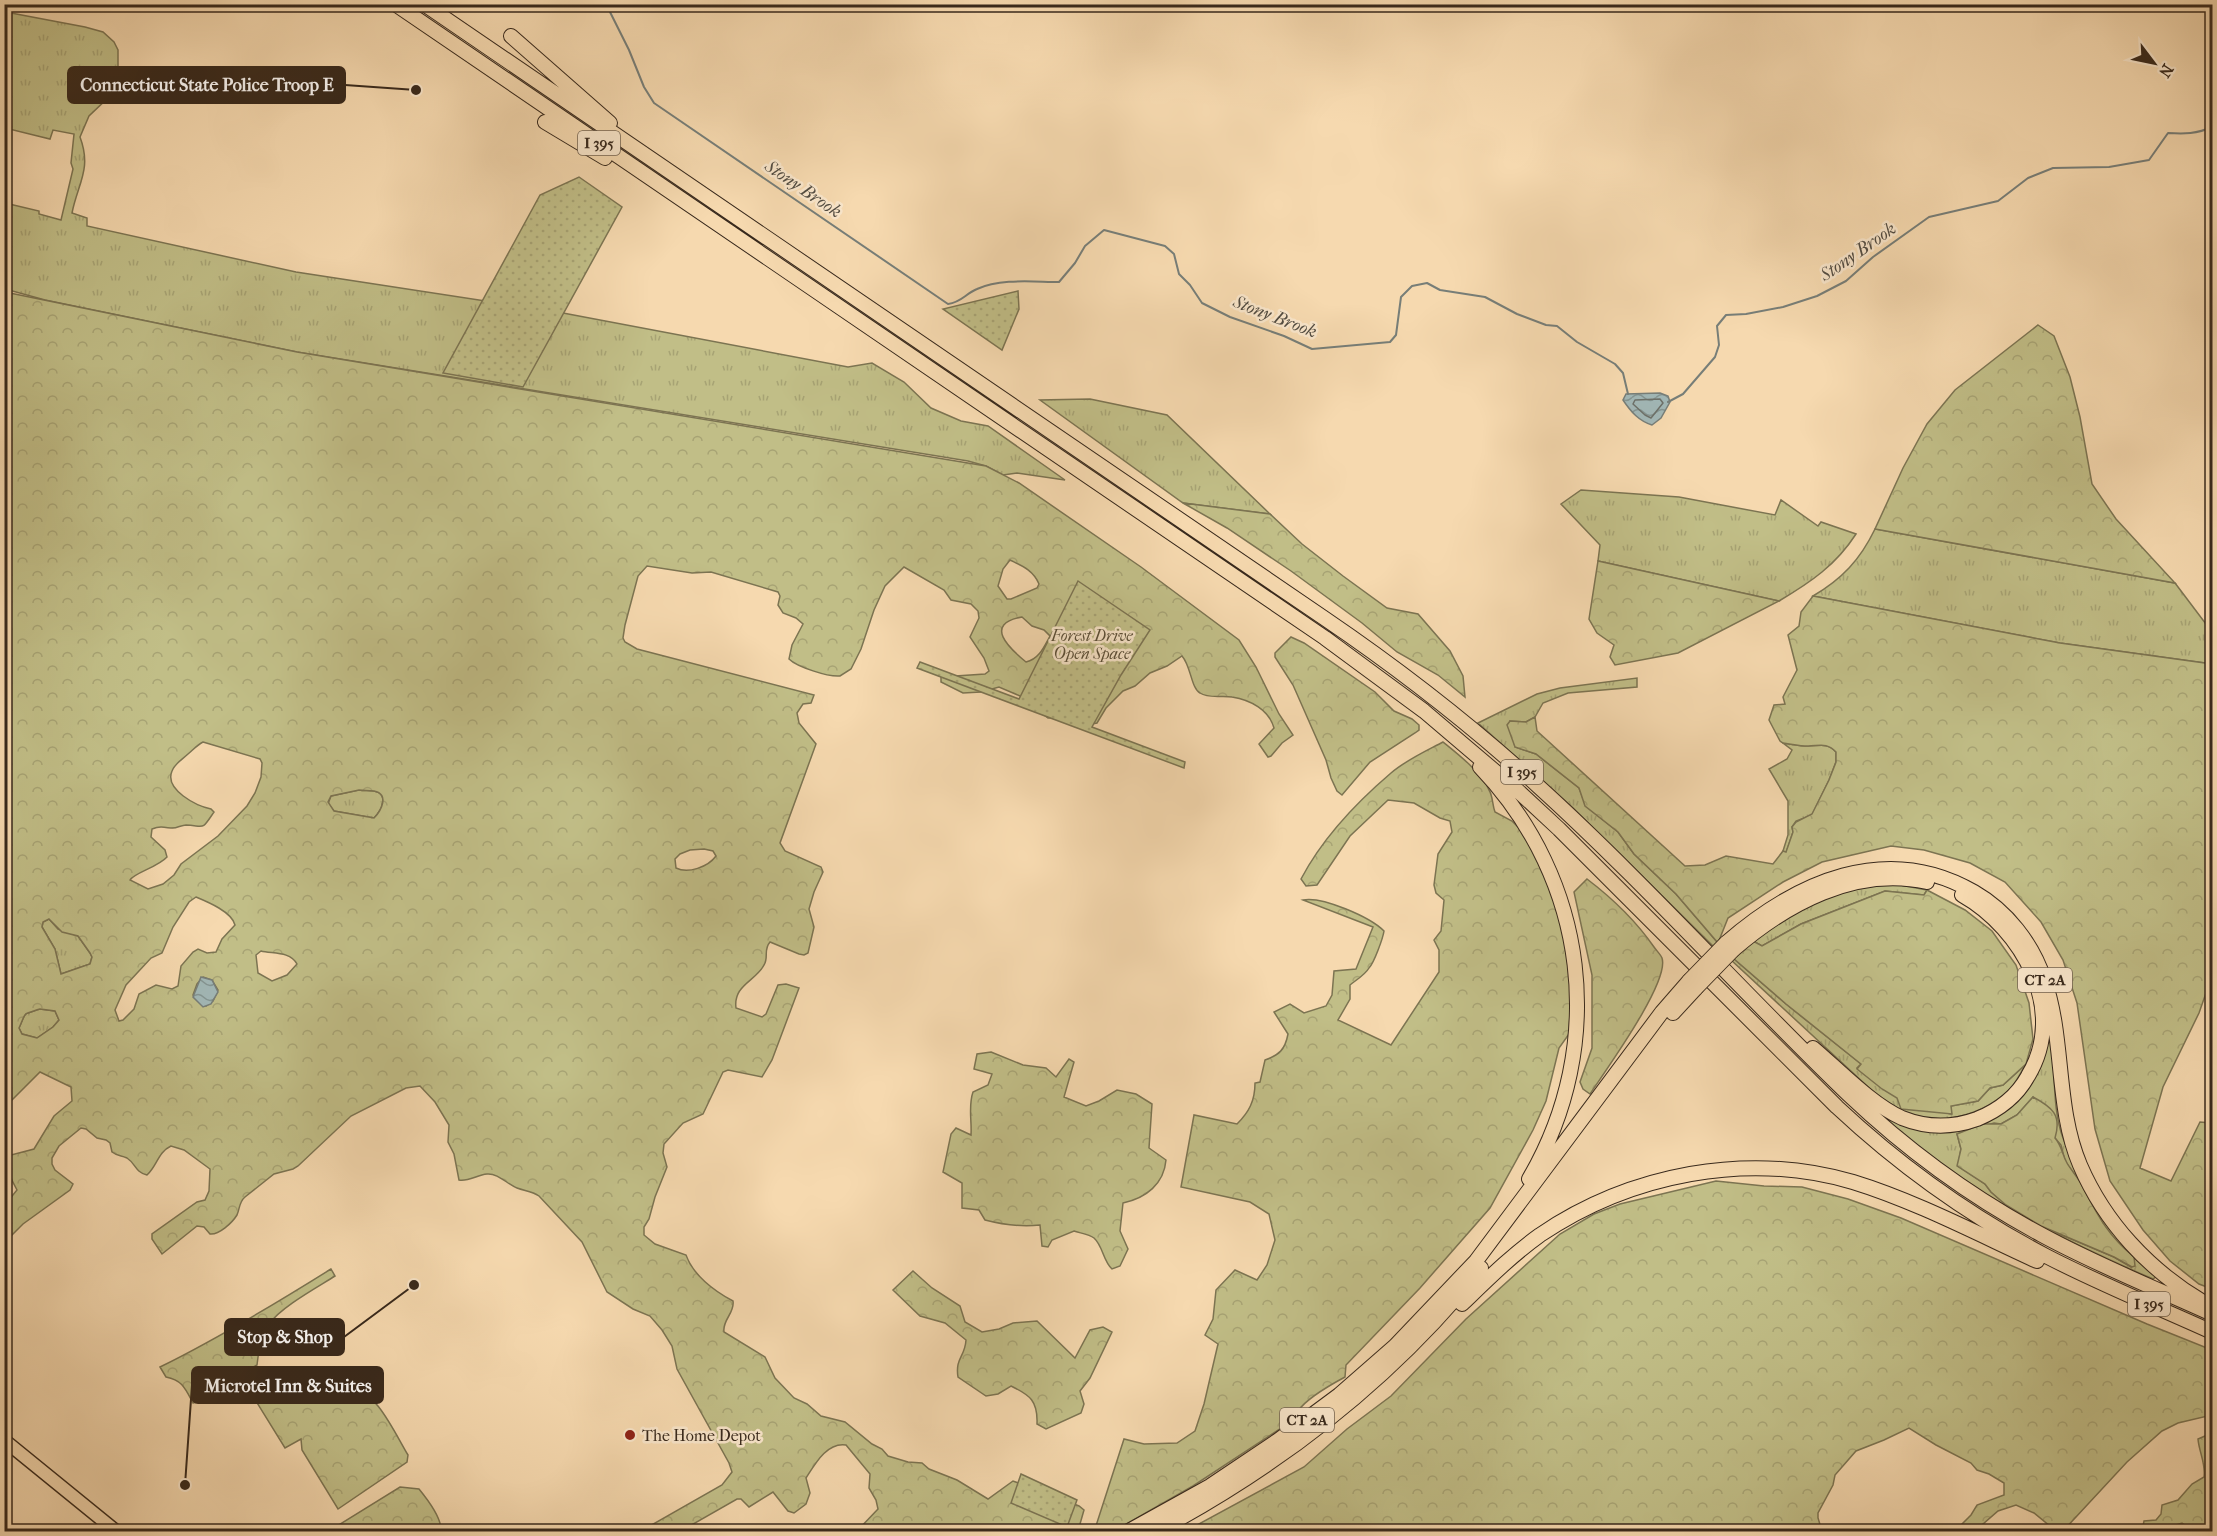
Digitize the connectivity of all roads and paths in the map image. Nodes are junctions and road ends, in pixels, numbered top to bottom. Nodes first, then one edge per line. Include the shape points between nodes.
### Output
1 (395, 4) edge
2 (424, 4) edge
3 (512, 36) dead end
4 (545, 122) dead end
5 (634, 148) junction
6 (682, 200) junction
7 (1462, 742) junction
8 (1730, 947) junction
9 (1692, 984) junction
10 (1775, 1021) junction
11 (1462, 1275) junction
12 (2086, 1276) junction
13 (2212, 1307) edge
14 (2212, 1314) edge
15 (2212, 1332) edge
16 (1417, 1342) junction
17 (4, 1440) edge
18 (117, 1532) edge
19 (1127, 1532) edge
20 (1155, 1532) edge

1 - 6 highway, I 395
2 - 5 highway, I 395
3 - 5 highway
4 - 6 highway via 651,186
5 - 10 highway, I 395 via 1416,684 1563,809
6 - 7 highway, I 395 via 1334,644
7 - 11 highway via 1517,813 1552,875 1572,943 1577,1009 1570,1076 1548,1142 1521,1192
7 - 12 highway, I 395 via 1559,829 1880,1146 1980,1219
8 - 9 highway, CT 2A, bridge
8 - 10 highway via 1779,915 1838,887 1882,878 1927,882 1970,900 2009,934 2034,977 2043,1024 2033,1066 2010,1099 1975,1120 1940,1126 1890,1112 1790,1028
8 - 13 highway, CT 2A via 1756,920 1788,899 1825,881 1862,871 1898,868 1927,872 1957,883 1990,903 2022,935 2044,978 2068,1125 2092,1190 2110,1219 2139,1251 2184,1290
9 - 11 highway, CT 2A via 1662,1012
9 - 16 highway via 1487,1260
10 - 14 highway, I 395 via 1872,1116 1972,1194 2082,1256
11 - 19 highway, CT 2A via 1388,1353 1320,1410 1228,1474
12 - 15 highway, I 395
12 - 16 highway, CT 2A via 2069,1275 1854,1183 1789,1171 1715,1170 1639,1186 1569,1217 1515,1254
16 - 20 highway, CT 2A via 1349,1404 1300,1441 1233,1487
17 - 18 main road

